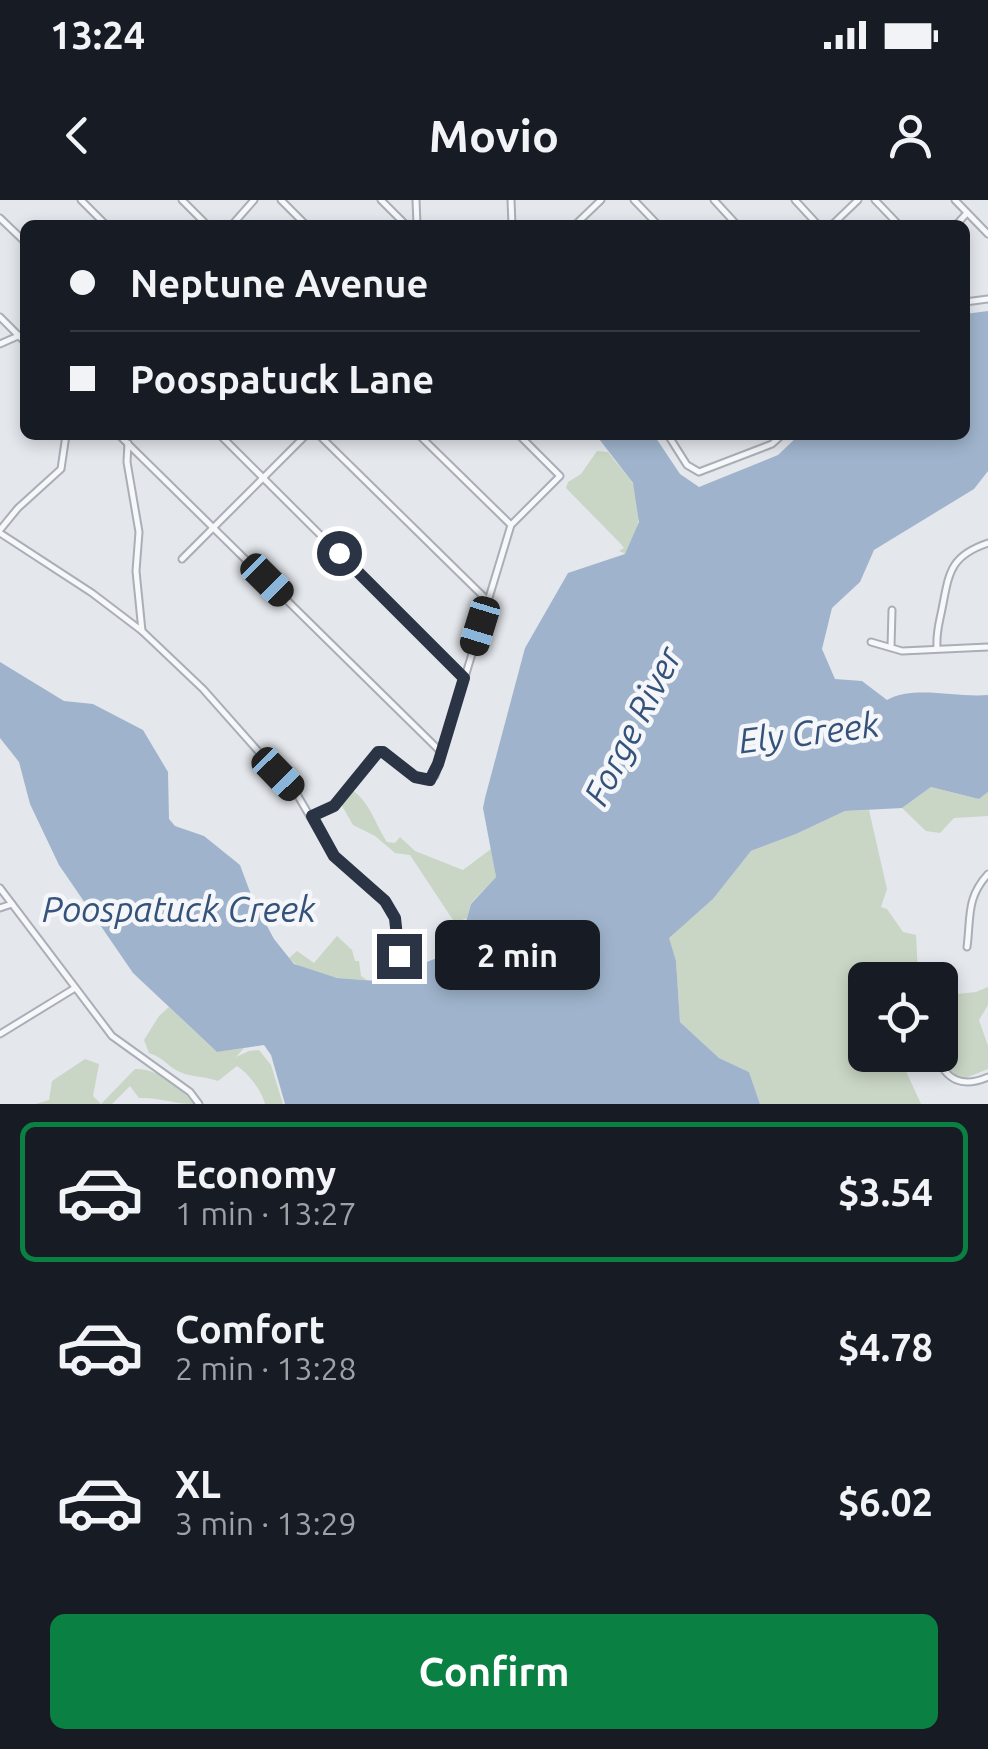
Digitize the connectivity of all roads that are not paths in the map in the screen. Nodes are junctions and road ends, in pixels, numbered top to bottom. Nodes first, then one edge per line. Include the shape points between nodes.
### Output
1 (81, 200) edge
2 (182, 200) edge
3 (254, 200) edge
4 (281, 200) edge
5 (381, 200) edge
6 (601, 200) edge
7 (634, 200) edge
8 (714, 200) edge
9 (795, 200) edge
10 (858, 200) edge
11 (875, 200) edge
12 (955, 200) edge
13 (967, 213) junction
14 (0, 218) edge
15 (101, 220) edge
16 (202, 220) edge
17 (236, 220) edge
18 (301, 220) edge
19 (401, 220) edge
20 (581, 220) edge
21 (653, 220) edge
22 (732, 220) edge
23 (813, 220) edge
24 (837, 220) edge
25 (894, 220) edge
26 (961, 220) edge
27 (988, 234) edge
28 (20, 237) edge
29 (0, 317) edge
30 (20, 332) edge
31 (66, 440) edge
32 (125, 440) edge
33 (225, 440) edge
34 (301, 440) edge
35 (324, 440) edge
36 (425, 440) edge
37 (524, 440) edge
38 (671, 440) edge
39 (770, 440) edge
40 (128, 443) junction
41 (264, 478) junction
42 (511, 525) junction
43 (214, 528) junction
44 (0, 532) edge
45 (988, 543) edge
46 (182, 560) dead end
47 (487, 600) junction
48 (892, 610) dead end
49 (142, 631) junction
50 (871, 642) dead end
51 (988, 646) edge
52 (891, 648) junction
53 (937, 648) junction
54 (464, 678) junction
55 (442, 753) junction
56 (312, 816) junction
57 (988, 874) edge
58 (0, 888) edge
59 (12, 904) junction
60 (0, 908) edge
61 (967, 946) dead end
62 (399, 956) dead end
63 (75, 988) junction
64 (0, 1034) edge
65 (945, 1072) edge
66 (988, 1077) edge
67 (199, 1104) edge

1 - 15 street
2 - 16 street
3 - 17 street
4 - 18 street
5 - 19 street
6 - 20 street
7 - 21 street
8 - 22 street
9 - 23 street
10 - 24 street
11 - 25 street
12 - 13 street
13 - 26 street
13 - 27 street
14 - 28 street
29 - 30 street
31 - 44 street via 61,469
32 - 40 street
33 - 41 street
34 - 41 street
35 - 47 street
36 - 42 street
37 - 42 street via 560,476
38 - 39 street via 700,472
40 - 43 street
40 - 49 street
41 - 43 street
41 - 54 street
42 - 47 street
43 - 46 street
43 - 55 street
44 - 49 street
45 - 53 street via 958,560 947,576 935,626
47 - 54 street
48 - 52 street
49 - 56 street via 203,689
50 - 52 street
51 - 53 street
52 - 53 street
54 - 55 street
55 - 56 street via 426,780 378,752 334,806
56 - 62 street via 334,856 385,901 395,918
57 - 61 street via 969,906
58 - 59 street
59 - 60 street
59 - 63 street
63 - 64 street
63 - 67 street via 112,1036
65 - 66 street via 958,1082

